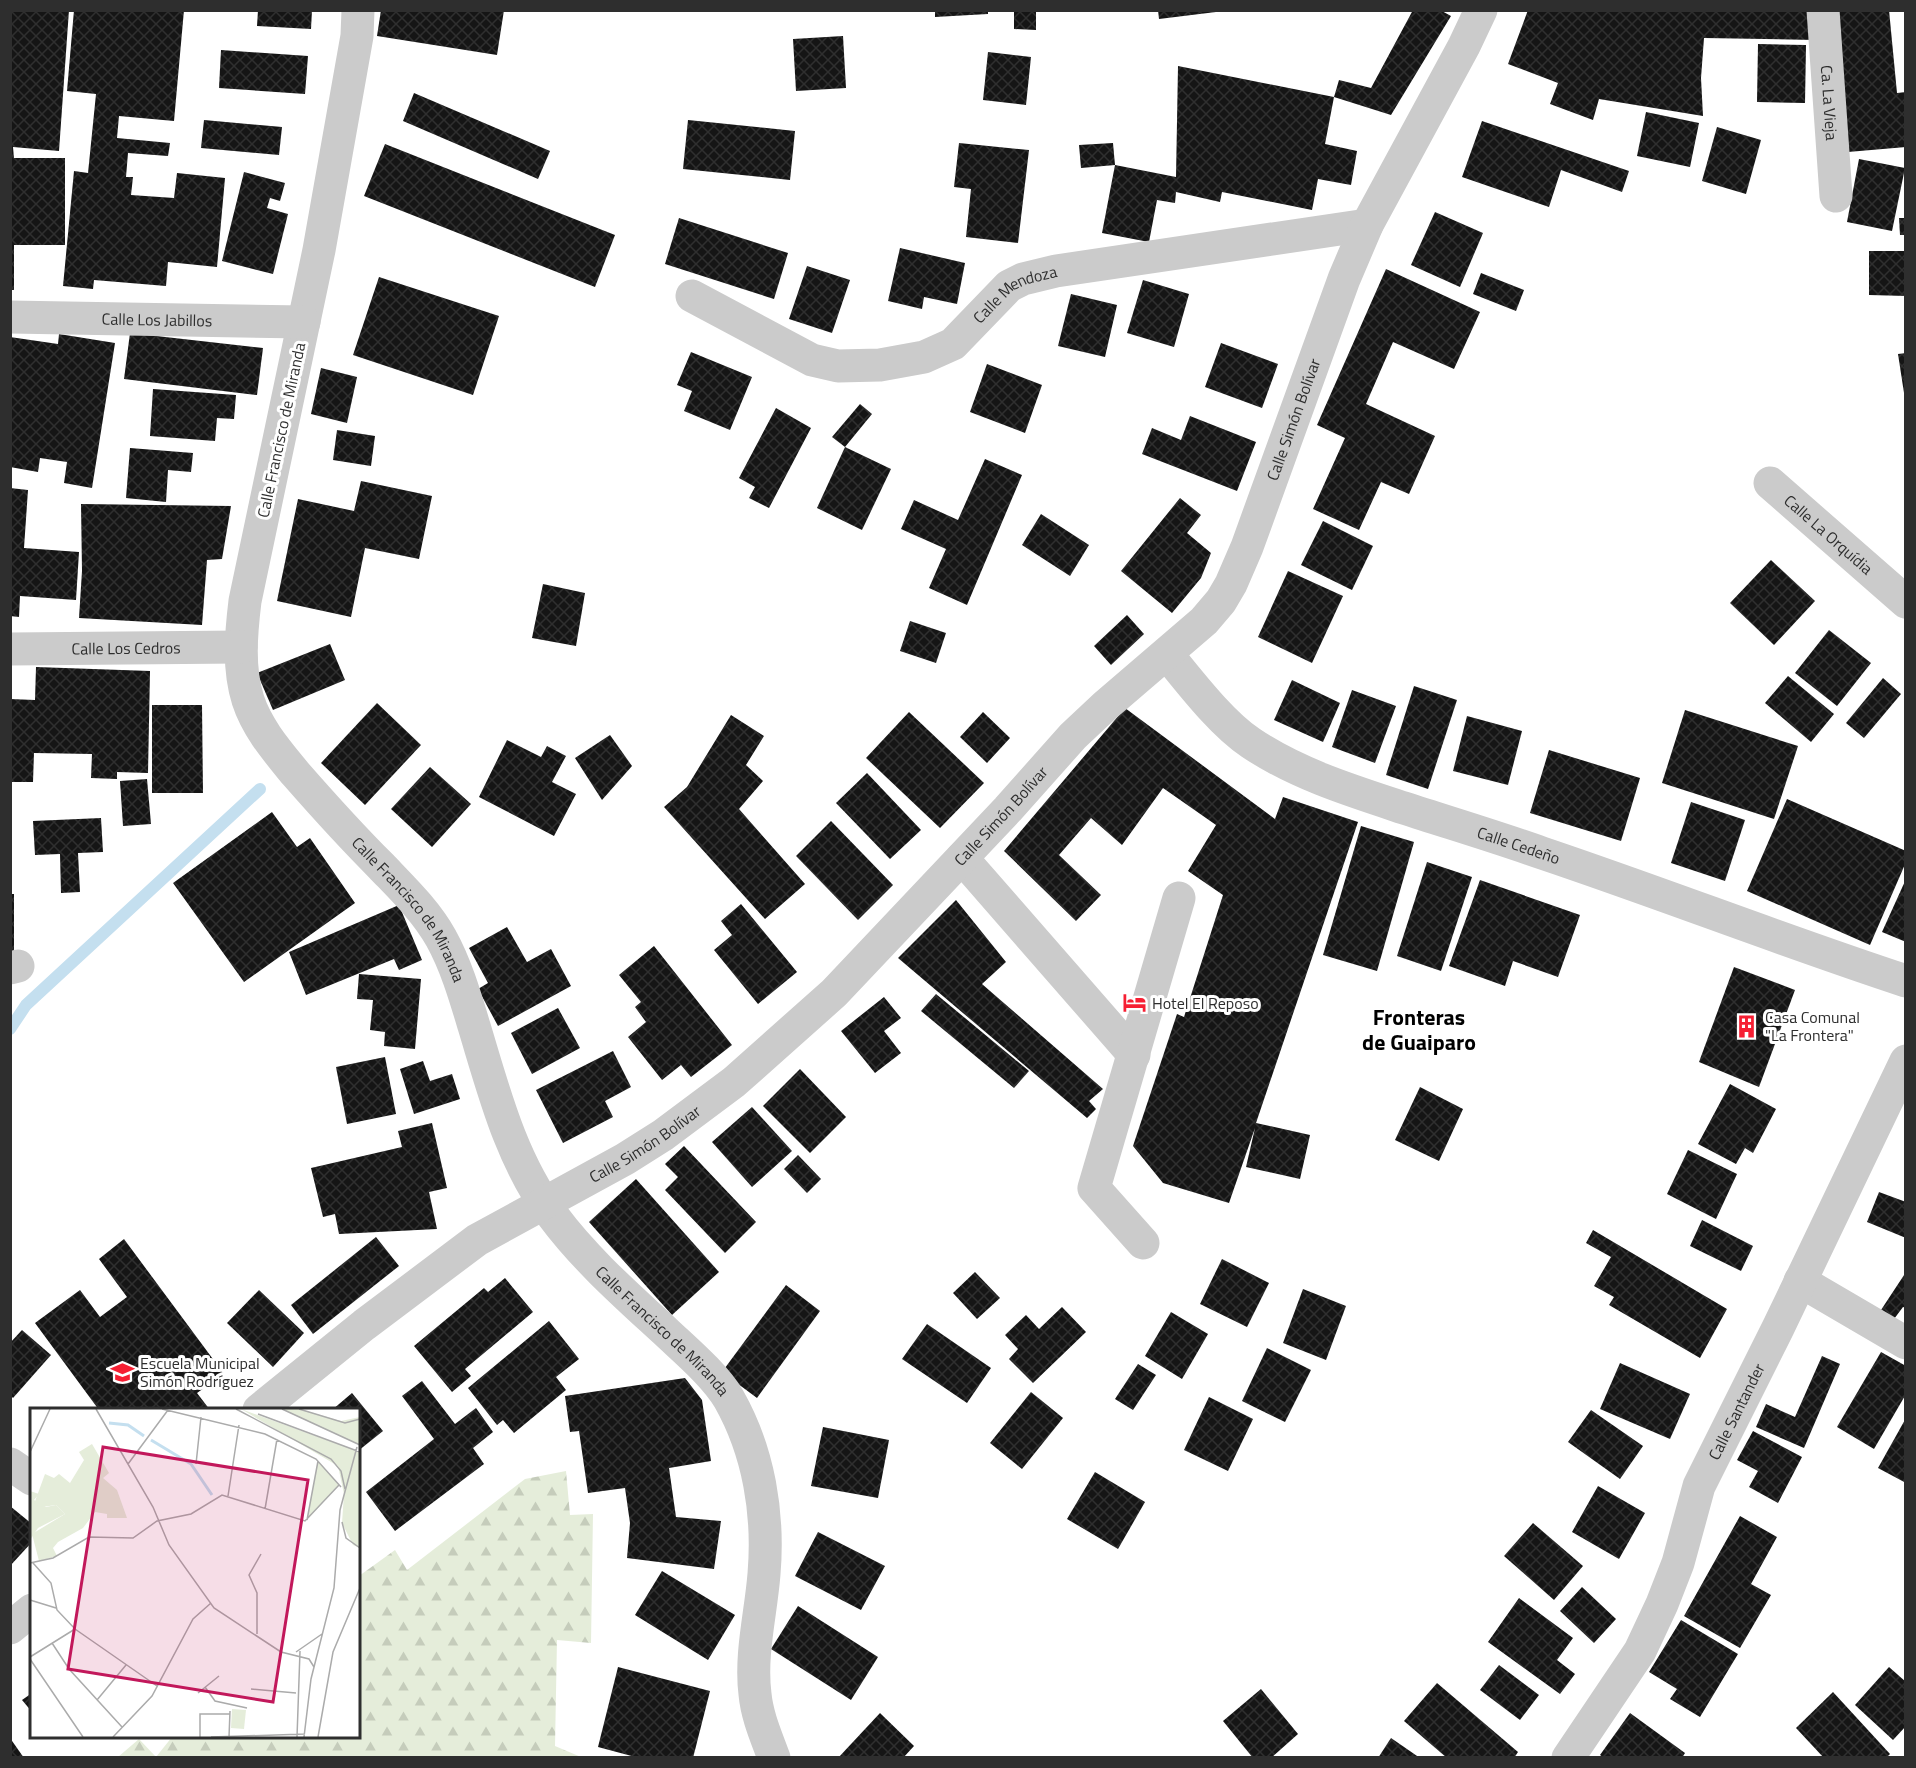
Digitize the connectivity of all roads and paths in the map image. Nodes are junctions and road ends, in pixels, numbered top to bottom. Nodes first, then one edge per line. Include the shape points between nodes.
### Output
1 (358, 10) edge
2 (1481, 10) edge
3 (1823, 10) edge
4 (1836, 196) dead end
5 (1367, 225) junction
6 (692, 296) dead end
7 (10, 316) edge
8 (304, 322) junction
9 (1770, 483) dead end
10 (1899, 585) edge
11 (240, 647) junction
12 (10, 649) edge
13 (1167, 654) junction
14 (962, 858) junction
15 (1179, 898) dead end
16 (1905, 981) edge
17 (1134, 1055) junction
18 (1905, 1061) edge
19 (544, 1203) junction
20 (1143, 1243) dead end
21 (1800, 1281) junction
22 (1905, 1343) edge
23 (262, 1408) edge
24 (10, 1464) edge
25 (30, 1478) edge
26 (30, 1612) edge
27 (10, 1628) edge
28 (774, 1758) edge
29 (1568, 1758) edge

1 - 8 street, Calle Francisco de Miranda via 357,36 320,250
2 - 5 street, Calle Simón Bolívar
3 - 4 street, Ca. La Vieja
5 - 6 street, Calle Mendoza via 1023,279 1010,286 953,344 924,357 880,365 838,366 812,360
5 - 13 street, Calle Simón Bolívar via 1231,584 1204,621
7 - 8 street, Calle Los Jabillos
8 - 11 street, Calle Francisco de Miranda via 245,601
9 - 10 street, Calle La Orquídia
11 - 12 street, Calle Los Cedros
11 - 19 street, Calle Francisco de Miranda via 248,700 259,725 321,803 414,900 441,938 459,979 514,1148
13 - 14 street, Calle Simón Bolívar via 1073,736
13 - 16 street, Calle Cedeño via 1249,742 1328,783 1542,853
14 - 17 street
14 - 19 street, Calle Simón Bolívar via 834,993 734,1082 625,1160
15 - 17 street
17 - 20 street via 1094,1188
18 - 21 street, Calle Santander
19 - 23 street, Calle Simón Bolívar via 477,1240
19 - 28 street, Calle Francisco de Miranda via 577,1246 697,1361 727,1397 743,1431 757,1468 764,1511 765,1572 754,1690 758,1716
21 - 22 street
21 - 29 street, Calle Santander via 1699,1486 1678,1563 1640,1651
24 - 25 street
26 - 27 street

